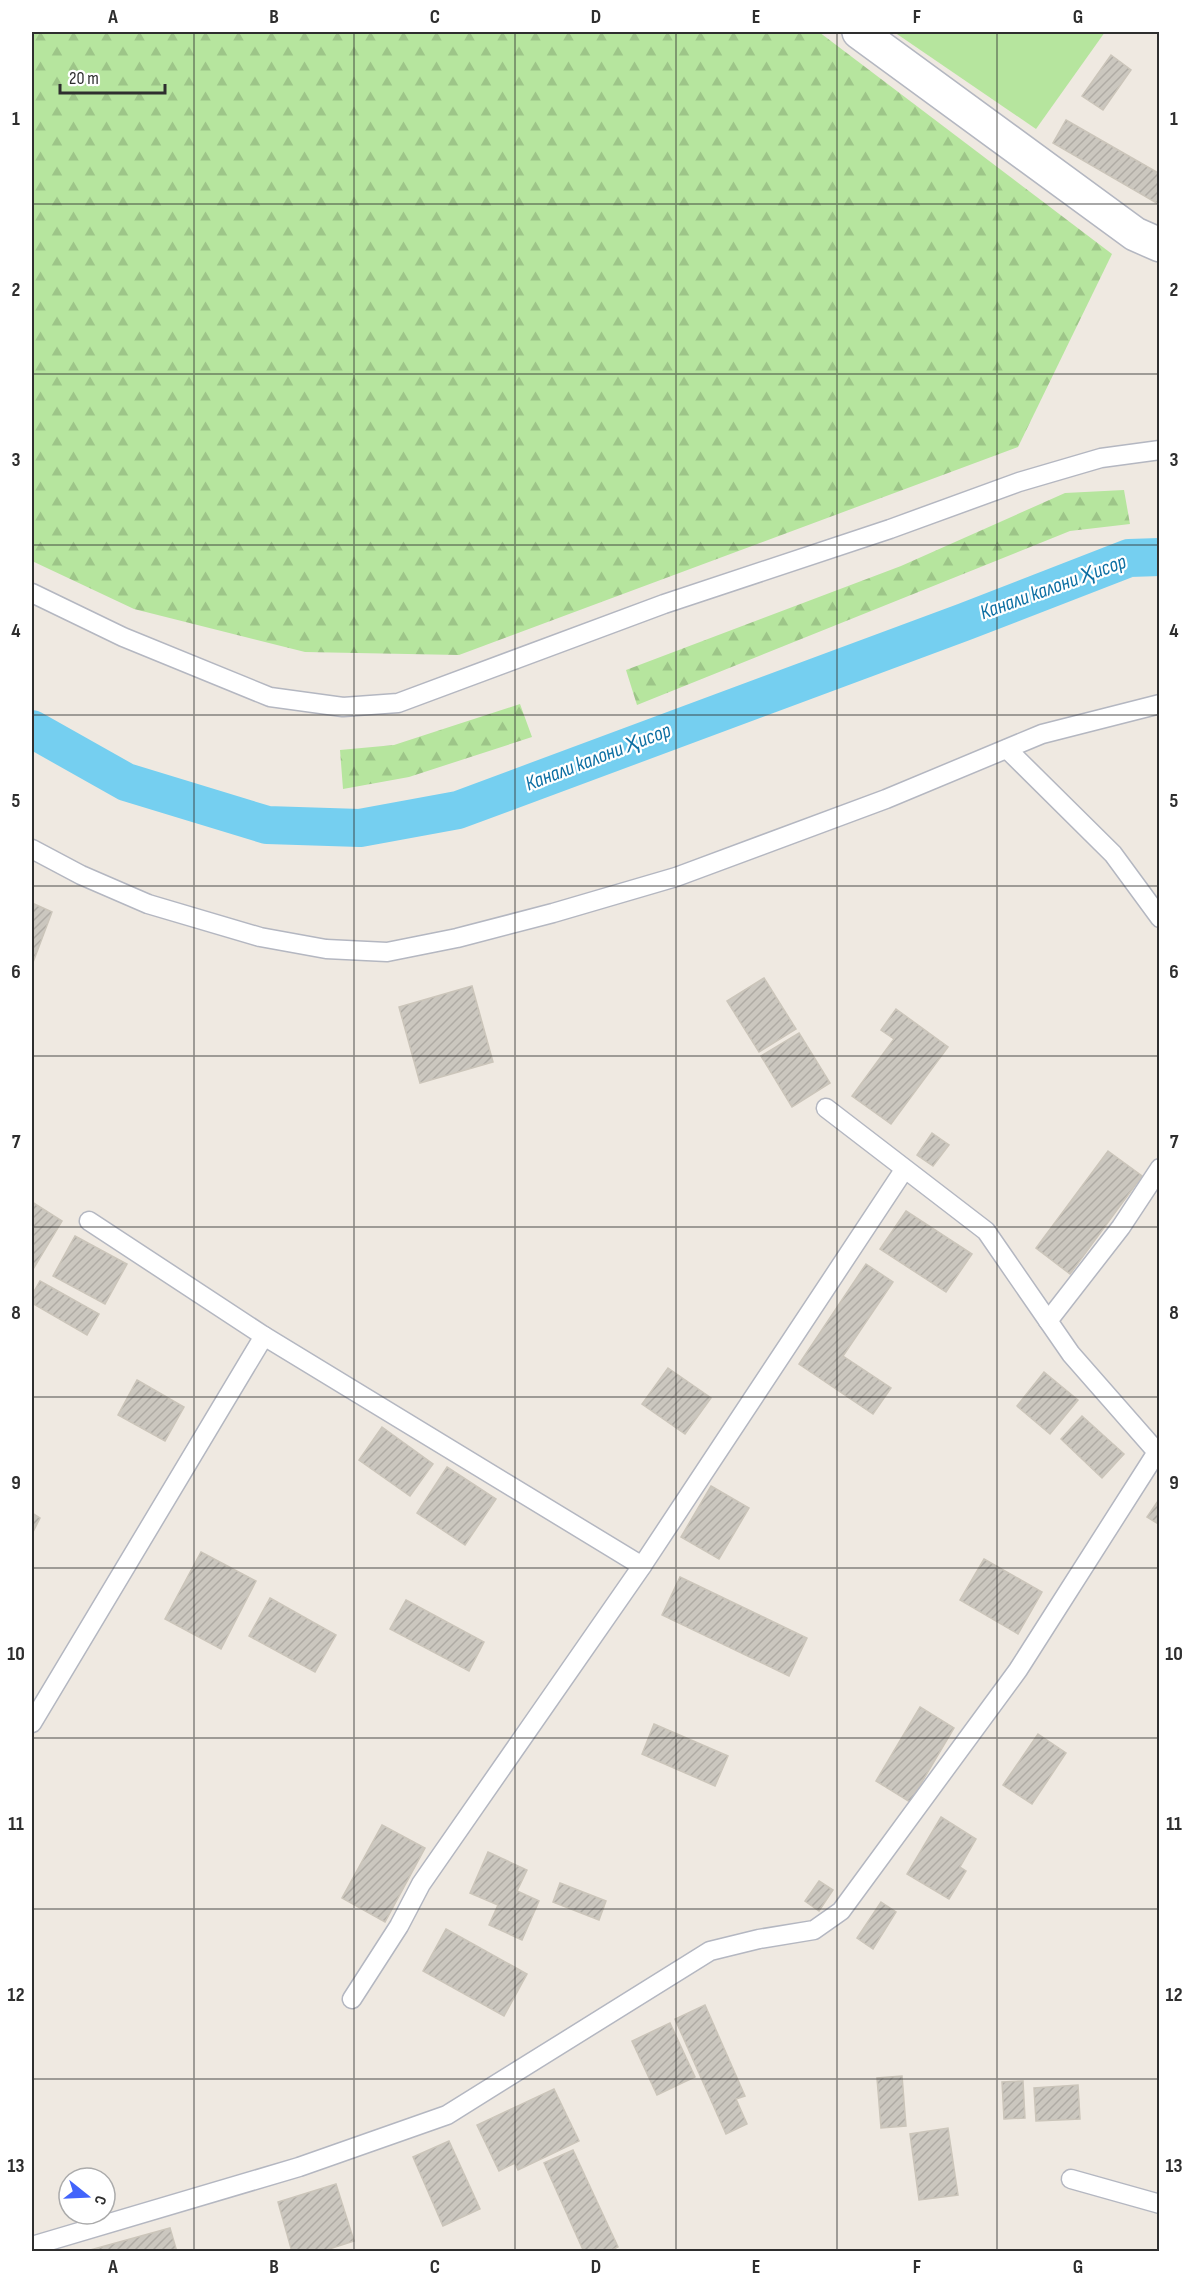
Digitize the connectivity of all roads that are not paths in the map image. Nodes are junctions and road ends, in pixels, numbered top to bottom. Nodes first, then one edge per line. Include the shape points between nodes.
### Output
1 (860, 32) edge
2 (1160, 246) edge
3 (1160, 450) edge
4 (32, 593) edge
5 (1160, 704) edge
6 (1007, 749) junction
7 (32, 849) edge
8 (1160, 918) edge
9 (826, 1108) dead end
10 (1160, 1168) edge
11 (904, 1170) junction
12 (89, 1221) dead end
13 (1048, 1321) junction
14 (264, 1336) junction
15 (1158, 1452) edge
16 (642, 1566) junction
17 (32, 1723) edge
18 (352, 1999) dead end
19 (1071, 2179) dead end
20 (1160, 2204) edge
21 (32, 2246) edge

1 - 2 street via 1136,234
3 - 4 lane via 1101,458 1019,482 664,604 398,703 342,707 270,697 123,638
5 - 6 lane via 1042,734
6 - 7 lane via 676,877 457,938 387,952 327,949 260,937 148,904
6 - 8 lane via 1113,854
9 - 11 lane
10 - 13 lane via 1121,1227
11 - 13 lane via 986,1231
11 - 16 lane
12 - 14 lane
13 - 15 lane via 1071,1354
14 - 16 lane
14 - 17 lane
15 - 21 lane via 1018,1670 841,1911 814,1930 710,1951 447,2115 299,2166
16 - 18 lane via 421,1884
19 - 20 lane

